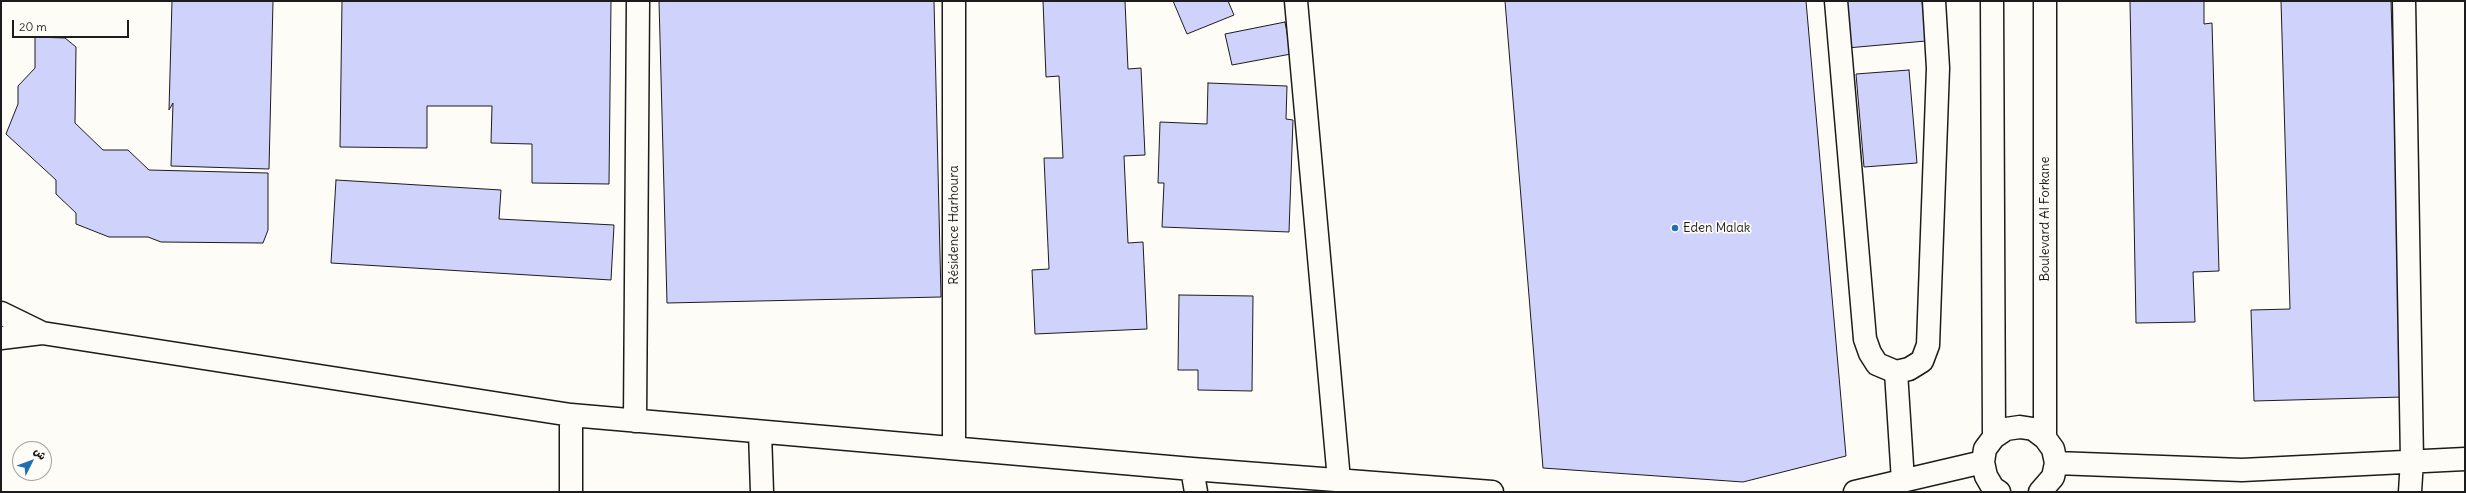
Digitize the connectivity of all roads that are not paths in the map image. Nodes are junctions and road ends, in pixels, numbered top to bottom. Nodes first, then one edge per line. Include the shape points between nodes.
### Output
1 (638, 1) edge
2 (954, 1) edge
3 (1296, 1) edge
4 (1836, 1) edge
5 (1934, 1) edge
6 (1992, 1) edge
7 (2045, 1) edge
8 (2404, 1) edge
9 (1, 313) edge
10 (42, 333) junction
11 (1, 338) edge
12 (1896, 372) junction
13 (571, 415) junction
14 (635, 421) junction
15 (760, 432) junction
16 (1994, 437) junction
17 (2045, 438) junction
18 (954, 448) junction
19 (2465, 459) edge
20 (2412, 460) junction
21 (1983, 462) junction
22 (2056, 463) junction
23 (1192, 469) junction
24 (1339, 480) junction
25 (1903, 481) junction
26 (1995, 491) edge
27 (2043, 491) edge
28 (571, 492) edge
29 (762, 492) edge
30 (1196, 492) edge
31 (1492, 492) edge
32 (1855, 492) edge
33 (2410, 492) edge

1 - 14 street
2 - 18 street, Résidence Harhoura
3 - 24 street
4 - 12 street via 1865,339 1870,353 1878,364
5 - 12 street via 1938,68 1928,345 1922,361 1909,370
6 - 16 street
7 - 17 street, Boulevard Al Forkane
8 - 20 street
9 - 10 street
10 - 11 street
10 - 13 street
12 - 25 street
13 - 14 street
13 - 28 street
14 - 15 street
15 - 18 street
15 - 29 street
16 - 17 street via 2006,429 2020,427 2034,429
16 - 21 street via 1986,449
17 - 22 street via 2053,449
18 - 23 street
19 - 20 street
20 - 22 street via 2242,470
20 - 33 street
21 - 25 street
21 - 26 street via 1986,476
22 - 27 street via 2053,477
23 - 24 street
23 - 30 street
24 - 31 street
25 - 32 street

